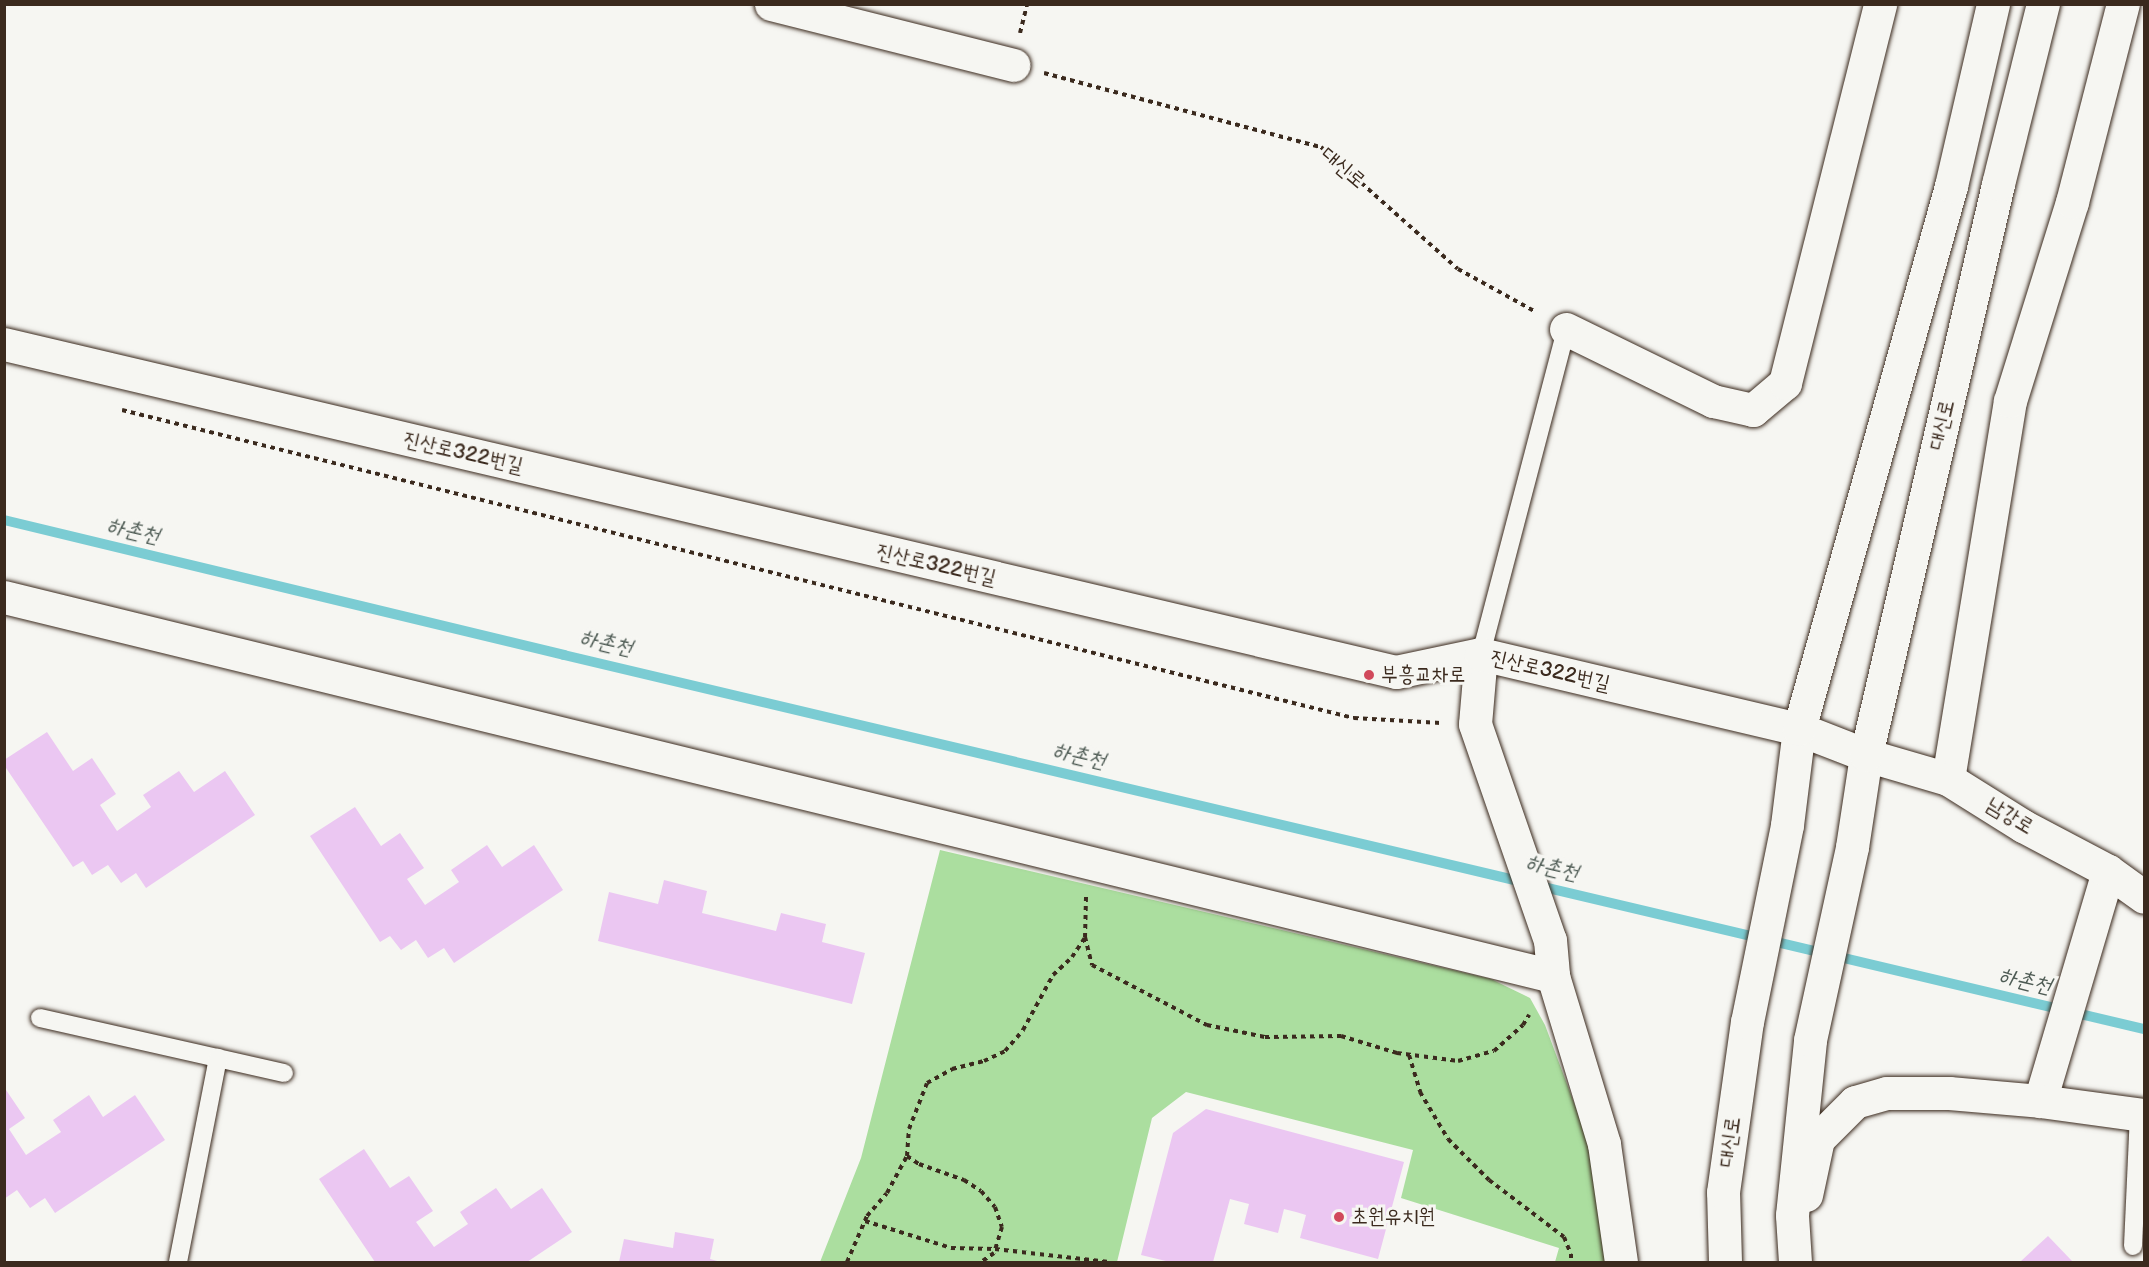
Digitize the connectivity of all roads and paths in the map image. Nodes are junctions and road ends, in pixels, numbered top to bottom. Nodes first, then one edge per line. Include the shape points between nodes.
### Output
1 (771, 4) edge
2 (1880, 4) edge
3 (1994, 4) edge
4 (2043, 4) edge
5 (2122, 4) edge
6 (1013, 65) joint
7 (1566, 329) junction
8 (4, 344) edge
9 (121, 410) dead end
10 (4, 597) edge
11 (1481, 654) junction
12 (1475, 724) junction
13 (1799, 729) junction
14 (1866, 755) junction
15 (1948, 779) junction
16 (1086, 860) junction
17 (2108, 871) junction
18 (2145, 897) edge
19 (1085, 937) junction
20 (1553, 976) junction
21 (40, 1018) dead end
22 (1409, 1055) junction
23 (218, 1058) junction
24 (284, 1073) dead end
25 (2040, 1101) junction
26 (2143, 1116) edge
27 (907, 1156) junction
28 (864, 1221) junction
29 (2133, 1246) dead end
30 (995, 1250) junction
31 (1109, 1262) edge
32 (178, 1263) edge
33 (847, 1263) edge
34 (981, 1263) edge
35 (1571, 1263) edge
36 (1621, 1263) edge
37 (1725, 1263) edge
38 (1796, 1263) edge

1 - 6 main road
2 - 7 main road via 1785,383 1753,410 1713,400
3 - 13 main road via 1951,186
4 - 14 main road, 대신로
5 - 15 main road via 2072,202 2010,401
6 - 7 path, 대신로 via 1321,147 1458,269
7 - 11 lane
8 - 11 main road, 진산로322번길 via 1396,672
9 - 12 path via 1354,718
10 - 16 main road
11 - 12 main road
11 - 13 main road, 진산로322번길
12 - 20 main road via 1550,940
13 - 14 main road, 진산로322번길
13 - 37 main road, 대신로 via 1787,825 1747,1022 1723,1192
14 - 15 main road, 남강로
14 - 38 main road, 대신로 via 1852,847 1810,1040 1792,1215
15 - 17 main road, 남강로 via 2023,826
16 - 19 path
16 - 20 main road
17 - 18 main road, 남강로
17 - 25 main road
19 - 22 path via 1092,964 1207,1025 1265,1037 1341,1036
19 - 27 path via 1053,975 1023,1030 1005,1051 984,1062 952,1069 927,1083 909,1129
20 - 22 path via 1523,1025 1494,1050 1458,1061
20 - 36 main road via 1604,1144
21 - 23 lane
22 - 35 path via 1420,1092 1448,1139 1490,1180 1564,1237
23 - 24 lane
23 - 32 lane
25 - 26 main road
25 - 38 main road via 1918,1092 1887,1093 1855,1102 1818,1139
26 - 29 lane
27 - 28 path via 887,1193
27 - 30 path via 981,1191 995,1207 1002,1227
28 - 30 path via 951,1248
28 - 33 path
30 - 31 path
30 - 34 path

